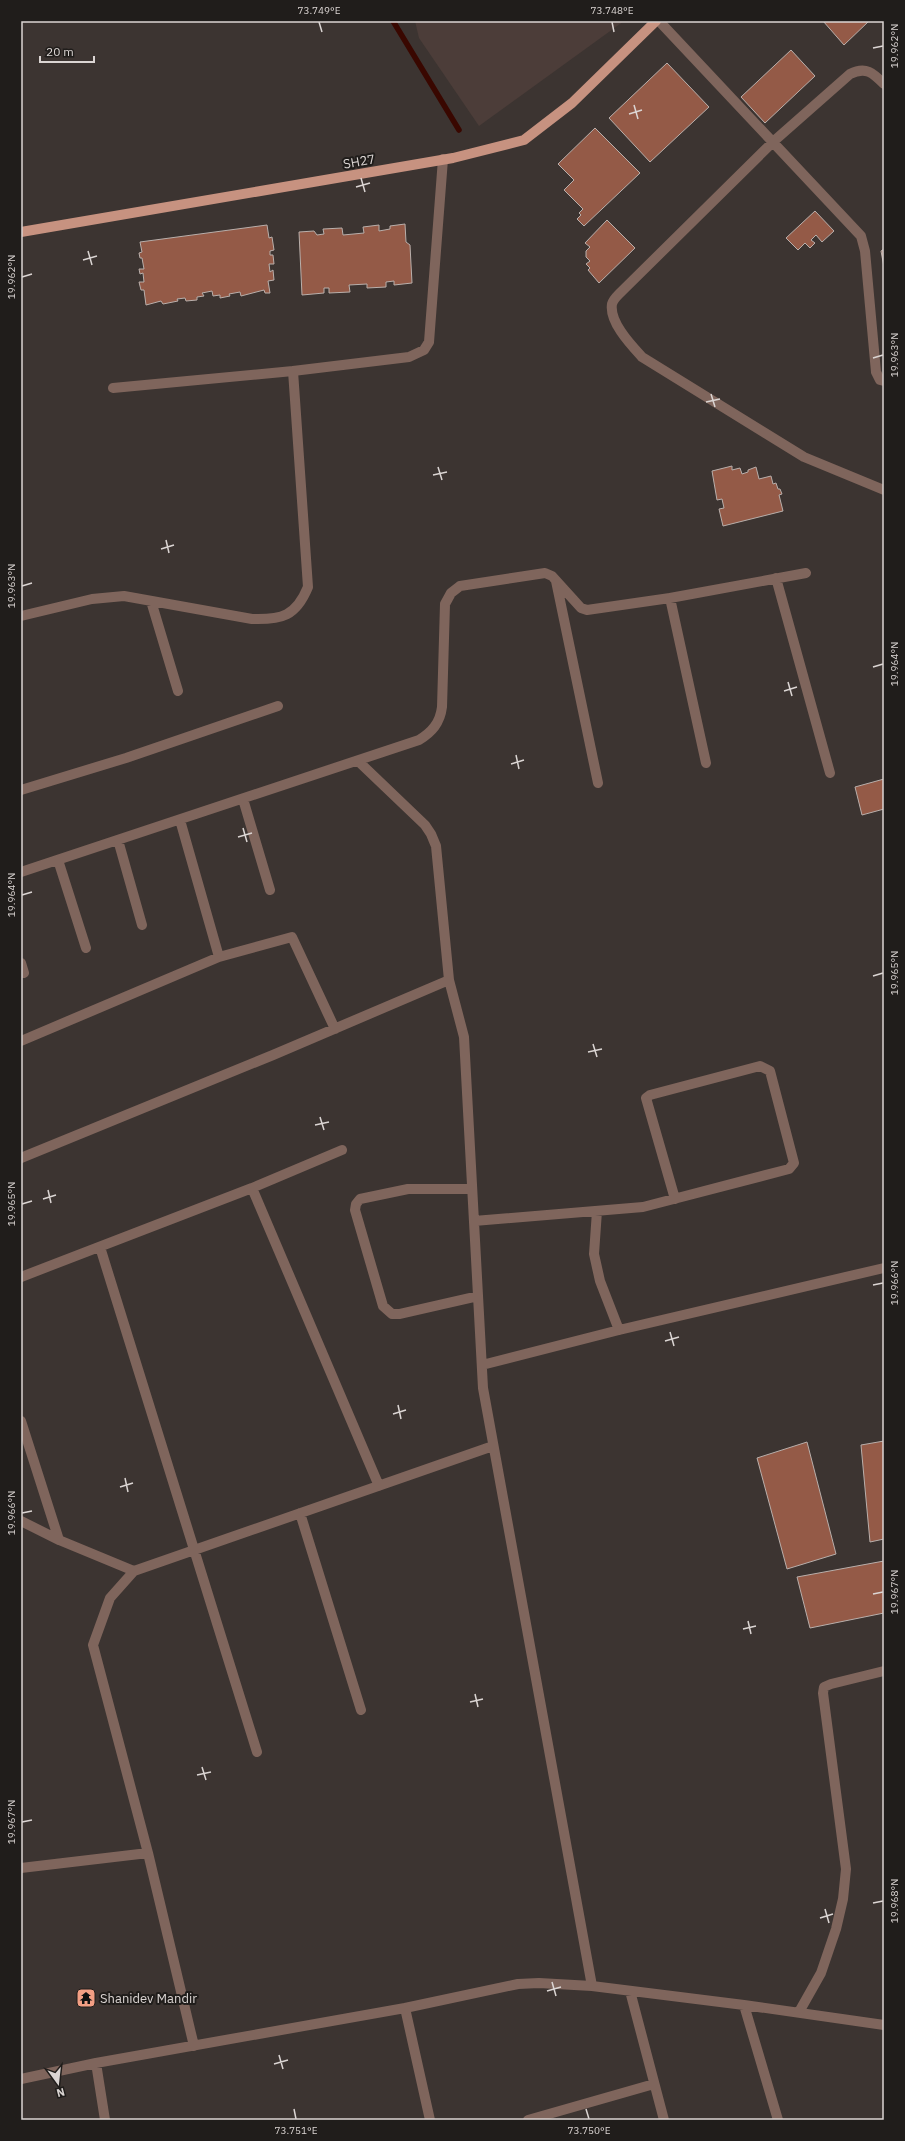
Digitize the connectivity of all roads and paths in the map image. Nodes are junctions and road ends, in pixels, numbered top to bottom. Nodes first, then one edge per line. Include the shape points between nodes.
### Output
1 (657, 21) edge
2 (884, 84) edge
3 (774, 141) junction
4 (443, 159) junction
5 (21, 232) edge
6 (293, 371) junction
7 (884, 381) edge
8 (113, 388) dead end
9 (884, 490) edge
10 (806, 572) dead end
11 (776, 578) junction
12 (556, 579) junction
13 (670, 598) junction
14 (151, 601) junction
15 (21, 616) edge
16 (178, 691) dead end
17 (278, 706) dead end
18 (358, 761) junction
19 (706, 763) dead end
20 (830, 773) dead end
21 (598, 783) dead end
22 (21, 790) edge
23 (243, 799) junction
24 (180, 820) junction
25 (118, 840) junction
26 (58, 860) junction
27 (21, 872) edge
28 (270, 890) dead end
29 (142, 925) dead end
30 (86, 948) dead end
31 (219, 957) junction
32 (21, 963) edge
33 (24, 973) dead end
34 (449, 980) junction
35 (335, 1029) junction
36 (21, 1041) edge
37 (342, 1150) dead end
38 (21, 1158) edge
39 (252, 1188) junction
40 (472, 1189) junction
41 (675, 1199) junction
42 (597, 1211) junction
43 (474, 1221) junction
44 (100, 1247) junction
45 (884, 1268) edge
46 (21, 1277) edge
47 (478, 1296) junction
48 (619, 1330) junction
49 (482, 1365) junction
50 (21, 1421) edge
51 (493, 1446) junction
52 (379, 1486) junction
53 (300, 1514) junction
54 (21, 1521) edge
55 (60, 1540) junction
56 (194, 1551) junction
57 (134, 1571) junction
58 (884, 1672) edge
59 (361, 1710) dead end
60 (258, 1752) dead end
61 (148, 1853) junction
62 (21, 1868) edge
63 (592, 1986) junction
64 (630, 1991) junction
65 (744, 2005) junction
66 (405, 2008) junction
67 (799, 2012) junction
68 (884, 2025) edge
69 (194, 2046) junction
70 (96, 2063) junction
71 (21, 2079) edge
72 (654, 2084) junction
73 (105, 2120) edge
74 (430, 2120) edge
75 (528, 2120) edge
76 (664, 2120) edge
77 (778, 2120) edge

1 - 3 street
1 - 4 main road, SH27 / SH27 via 572,103 524,140 482,152
2 - 3 street via 865,69 854,72
3 - 7 street via 861,236 865,251 876,372 880,380
3 - 9 street via 618,294 612,303 612,311 622,334 642,357 804,458
4 - 5 main road, SH27 / SH27
4 - 6 street via 429,342 424,350 409,357
6 - 8 street
6 - 14 street via 308,587 302,600 285,615 272,620 252,619
10 - 11 street
11 - 13 street
11 - 20 street
12 - 13 street via 581,608 587,610
12 - 18 street via 549,574 538,573 466,584 451,592 444,610 442,708 438,723 419,740
12 - 21 street
13 - 19 street
14 - 15 street via 124,596 109,597 62,605
14 - 16 street
17 - 22 street via 126,758
18 - 23 street
18 - 34 street via 408,808 431,834 437,856
23 - 24 street
23 - 28 street
24 - 25 street
24 - 31 street
25 - 26 street
25 - 29 street
26 - 27 street
26 - 30 street
31 - 35 street via 292,937
31 - 36 street
32 - 33 street
34 - 35 street
34 - 40 street via 464,1037
35 - 38 street
37 - 39 street
39 - 44 street
39 - 52 street
40 - 43 street
40 - 47 street via 397,1190 360,1199 355,1210 383,1306 387,1311 399,1314
41 - 41 street via 789,1169 792,1166 794,1163 770,1071 766,1068 760,1066 646,1098
41 - 42 street via 643,1207
42 - 43 street
42 - 48 street via 594,1254 600,1281
43 - 47 street
44 - 46 street
44 - 56 street
45 - 48 street
47 - 49 street
48 - 49 street
49 - 51 street via 483,1388
50 - 55 street
51 - 52 street
51 - 63 street
52 - 53 street
53 - 56 street
53 - 59 street
54 - 55 street
55 - 57 street
56 - 57 street
56 - 60 street
57 - 61 street via 110,1598 93,1645
58 - 67 street via 824,1687 846,1869 836,1930 821,1973
61 - 62 street
61 - 69 street
63 - 64 street
63 - 66 street via 554,1982 518,1984
64 - 65 street
64 - 72 street
65 - 67 street
65 - 77 street
66 - 69 street
66 - 74 street
67 - 68 street
69 - 70 street
70 - 71 street
70 - 73 street
72 - 75 street
72 - 76 street

